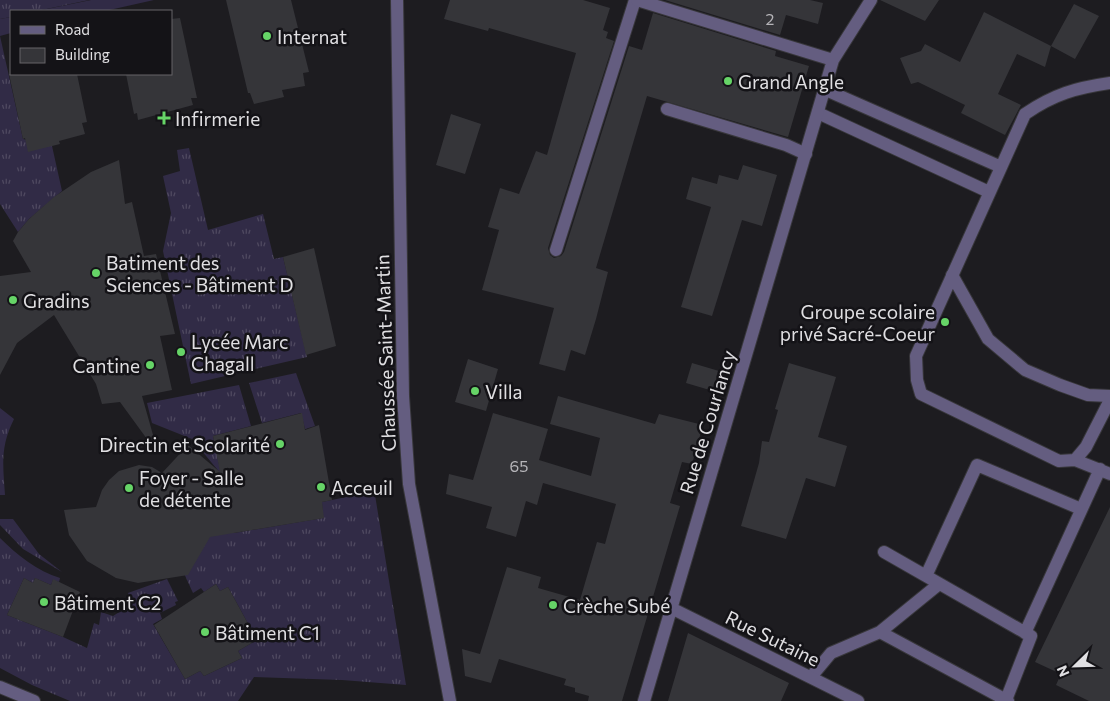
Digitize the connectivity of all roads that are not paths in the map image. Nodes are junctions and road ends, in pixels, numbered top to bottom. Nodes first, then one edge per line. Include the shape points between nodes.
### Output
1 (397, 0) edge
2 (636, 0) edge
3 (871, 0) edge
4 (833, 60) junction
5 (1110, 84) edge
6 (826, 90) junction
7 (667, 109) dead end
8 (818, 114) junction
9 (806, 154) junction
10 (1001, 167) junction
11 (989, 192) junction
12 (556, 250) dead end
13 (952, 275) junction
14 (1110, 398) edge
15 (1075, 460) junction
16 (1105, 471) edge
17 (1081, 509) junction
18 (884, 552) dead end
19 (926, 576) junction
20 (939, 584) junction
21 (671, 608) junction
22 (880, 632) junction
23 (1025, 632) junction
24 (811, 677) junction
25 (0, 687) edge
26 (1007, 700) edge
27 (34, 701) edge
28 (450, 701) edge
29 (644, 701) edge
30 (858, 701) edge

1 - 28 street, Chaussée Saint-Martin via 403,396 409,484
2 - 4 street
2 - 12 street
3 - 4 street, Rue de Courlancy
4 - 6 street, Rue de Courlancy
5 - 10 street via 1084,87 1047,99 1026,114
6 - 8 street, Rue de Courlancy
6 - 10 street
7 - 9 street
8 - 9 street, Rue de Courlancy
8 - 11 street
9 - 21 street, Rue de Courlancy
10 - 11 street
11 - 13 street
13 - 14 street via 988,339 1025,370 1060,385
13 - 15 street via 916,356 921,394 1059,460
14 - 15 street via 1086,447
15 - 16 street
16 - 17 street
17 - 19 street via 977,465
17 - 23 street
18 - 19 street
19 - 20 street
20 - 22 street
20 - 23 street
21 - 24 street, Rue Sutaine
21 - 29 street, Rue de Courlancy
22 - 24 street via 831,653
22 - 26 street
23 - 26 street via 1031,636
24 - 30 street, Rue Sutaine
25 - 27 street

